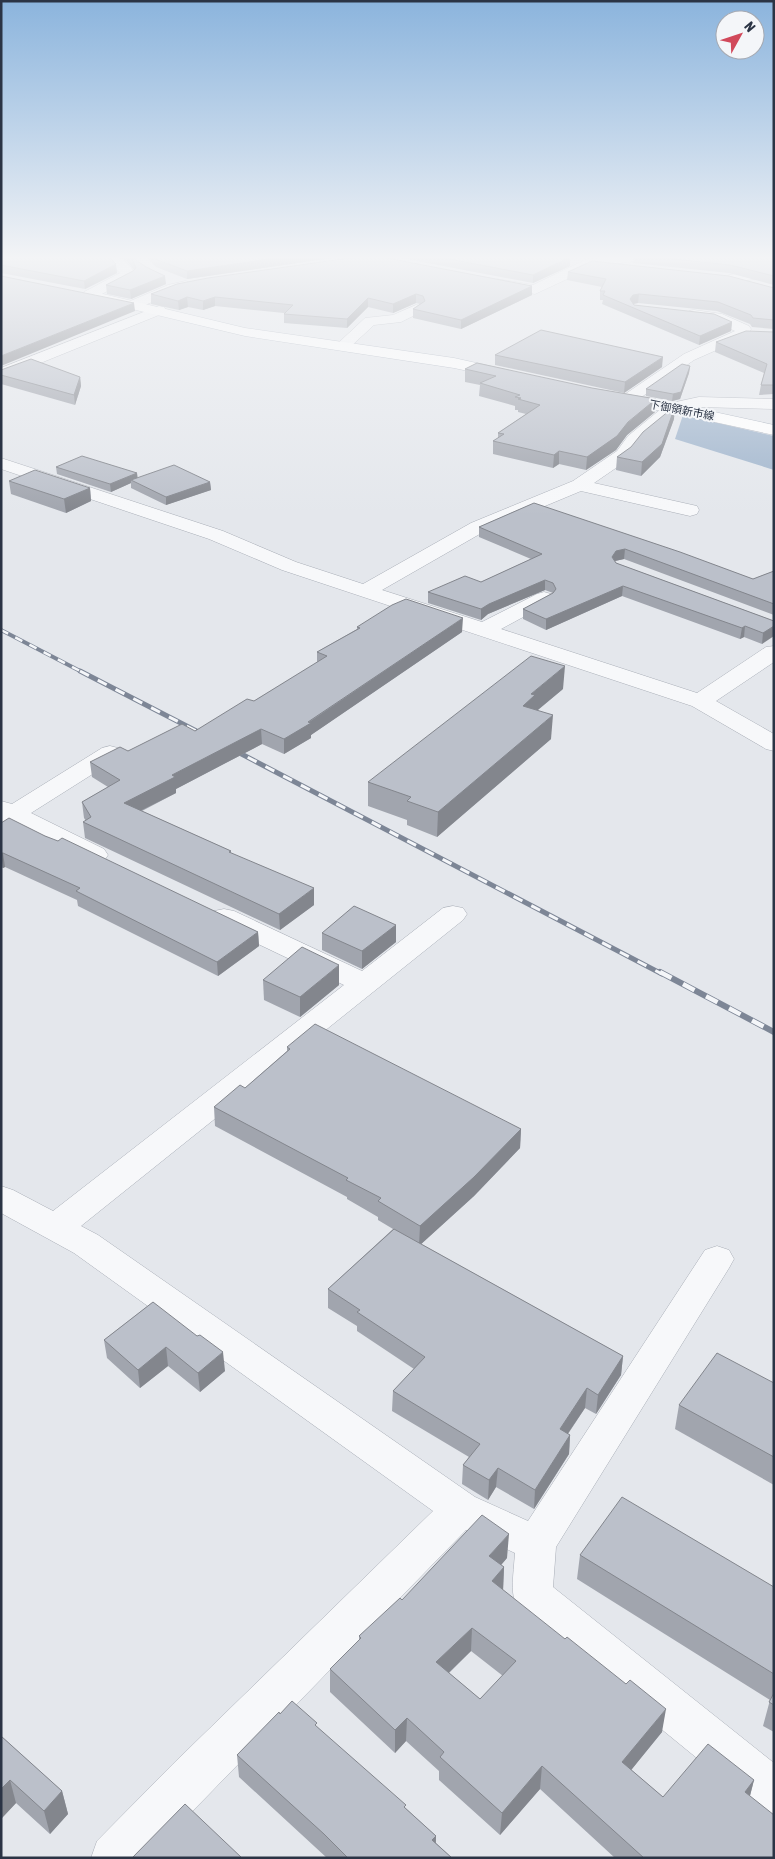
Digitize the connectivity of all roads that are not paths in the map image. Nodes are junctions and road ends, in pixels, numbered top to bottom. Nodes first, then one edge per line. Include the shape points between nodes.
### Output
1 (81, 342) edge
2 (313, 342) edge
3 (348, 342) edge
4 (722, 342) edge
5 (343, 346) junction
6 (1, 374) edge
7 (524, 378) edge
8 (600, 396) edge
9 (627, 400) junction
10 (774, 404) edge
11 (673, 408) junction
12 (774, 430) edge
13 (1, 463) edge
14 (579, 485) junction
15 (690, 510) dead end
16 (364, 591) junction
17 (544, 598) edge
18 (483, 630) junction
19 (774, 652) edge
20 (700, 701) junction
21 (774, 744) edge
22 (110, 753) edge
23 (5, 815) edge
24 (121, 868) edge
25 (202, 906) edge
26 (454, 914) dead end
27 (365, 984) junction
28 (1, 1198) edge
29 (56, 1227) junction
30 (717, 1259) dead end
31 (461, 1509) junction
32 (536, 1544) junction
33 (774, 1792) edge
34 (114, 1858) edge

1 - 6 street
2 - 5 main road
3 - 5 street
4 - 9 street via 689,357
5 - 7 main road via 454,363
8 - 9 main road, 下御領新市線
9 - 11 main road, 下御領新市線
10 - 11 street via 699,402
11 - 12 main road, 下御領新市線
11 - 14 street via 634,440 623,455
13 - 16 street via 216,535 288,566
14 - 15 street
14 - 16 street via 478,527
16 - 18 street
17 - 18 street
18 - 20 street
19 - 20 street
20 - 21 street
22 - 23 street
23 - 24 street
25 - 27 street
26 - 27 street
27 - 29 street
28 - 29 street
29 - 31 street via 86,1244
30 - 32 street
31 - 32 street
31 - 34 street
32 - 33 street via 532,1594

